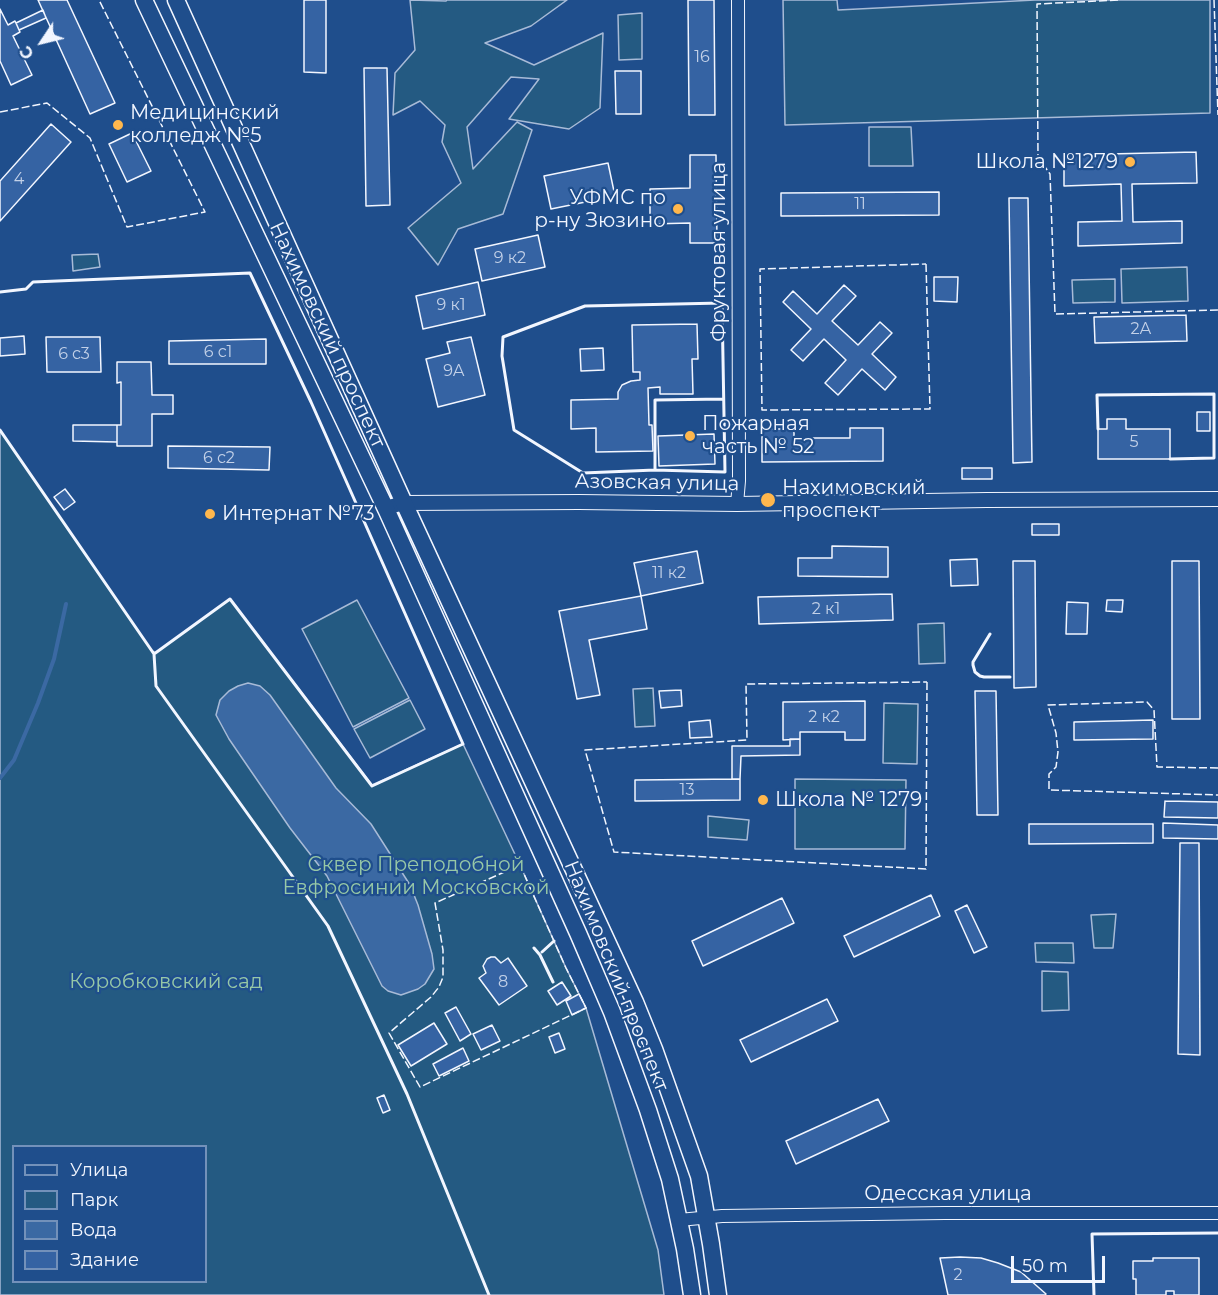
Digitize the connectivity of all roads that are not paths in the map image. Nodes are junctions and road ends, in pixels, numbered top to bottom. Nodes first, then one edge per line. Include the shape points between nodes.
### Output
1 (144, 0) edge
2 (176, 0) edge
3 (738, 0) edge
4 (1218, 499) edge
5 (404, 503) junction
6 (737, 504) junction
7 (385, 508) junction
8 (1218, 1213) edge
9 (706, 1216) junction
10 (679, 1220) junction
11 (692, 1295) edge
12 (718, 1295) edge

1 - 7 main road, Нахимовский проспект
2 - 5 main road, Нахимовский проспект
3 - 6 street, Фруктовая улица
4 - 6 street, Азовская улица
5 - 6 street, Азовская улица
5 - 7 street, Азовская улица
5 - 9 main road, Нахимовский проспект via 635,1002 699,1176
7 - 10 main road, Нахимовский проспект via 612,1012 648,1110
8 - 9 street, Одесская улица
9 - 10 street, Одесская улица
9 - 12 main road, Нахимовский проспект
10 - 11 main road, Нахимовский проспект

